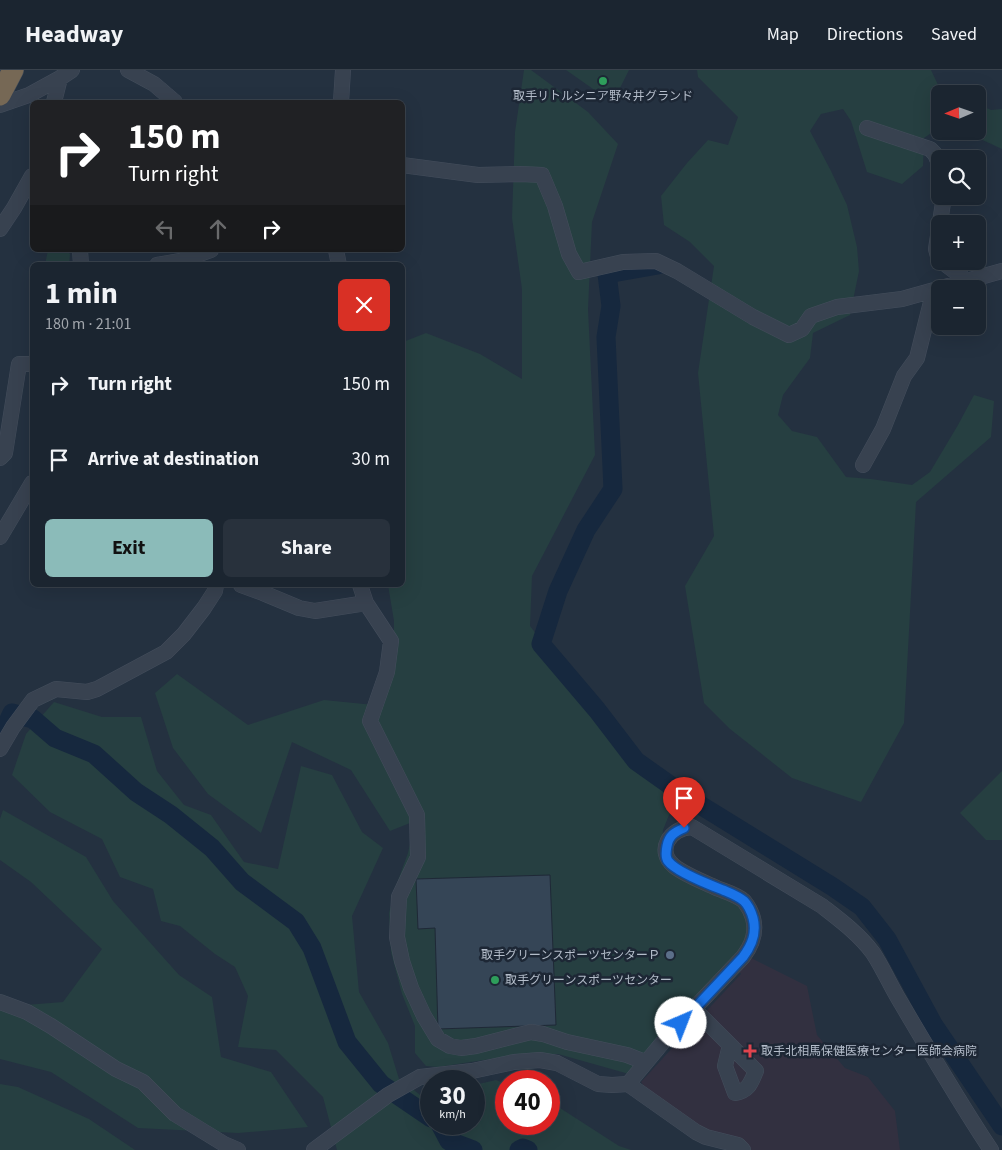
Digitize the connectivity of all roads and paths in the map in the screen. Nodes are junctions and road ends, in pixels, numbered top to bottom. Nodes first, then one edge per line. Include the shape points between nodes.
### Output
1 (128, 70) edge
2 (343, 70) edge
3 (66, 74) edge
4 (3, 89) edge
5 (55, 100) edge
6 (173, 100) edge
7 (340, 100) edge
8 (867, 128) dead end
9 (931, 150) edge
10 (405, 165) edge
11 (30, 180) edge
12 (0, 228) edge
13 (205, 252) edge
14 (174, 262) edge
15 (952, 270) edge
16 (1002, 271) edge
17 (966, 280) joint
18 (931, 291) edge
19 (931, 302) edge
20 (30, 364) edge
21 (0, 458) edge
22 (863, 466) dead end
23 (30, 486) edge
24 (0, 538) edge
25 (215, 587) edge
26 (247, 587) edge
27 (361, 587) edge
28 (366, 603) junction
29 (0, 749) edge
30 (0, 1002) edge
31 (694, 1009) junction
32 (730, 1045) dead end
33 (645, 1062) junction
34 (628, 1084) junction
35 (238, 1150) edge
36 (314, 1150) edge
37 (743, 1150) edge
38 (991, 1150) edge

1 - 6 street via 154,84
2 - 7 street
3 - 4 street via 30,95
3 - 5 street
8 - 9 street
10 - 18 street via 478,175 542,175 569,254 579,272 623,262 656,261 789,335 802,329 811,316 837,307 902,299
11 - 12 street
13 - 14 street
15 - 17 street
16 - 17 street
19 - 22 street via 916,358 904,376 883,429
20 - 21 street via 19,364 4,453
23 - 24 street
25 - 29 street via 204,608 166,652 97,689 87,692 56,689 33,700
26 - 28 street via 299,608 315,611
27 - 28 street
28 - 33 street via 391,641 387,672 370,721 417,815 418,857 399,898 398,937 405,970 424,1016 438,1039 450,1046 476,1046 531,1032
30 - 35 street via 27,1012 116,1069 143,1082 175,1114
31 - 32 street
31 - 33 street
31 - 38 street via 743,957 752,942 755,924 743,900 677,868 668,860 668,840 684,828 702,833 822,906 860,937 873,953
33 - 34 street
34 - 36 street via 598,1084 557,1063 540,1060 420,1077 388,1095
34 - 37 street via 696,1132 738,1145

